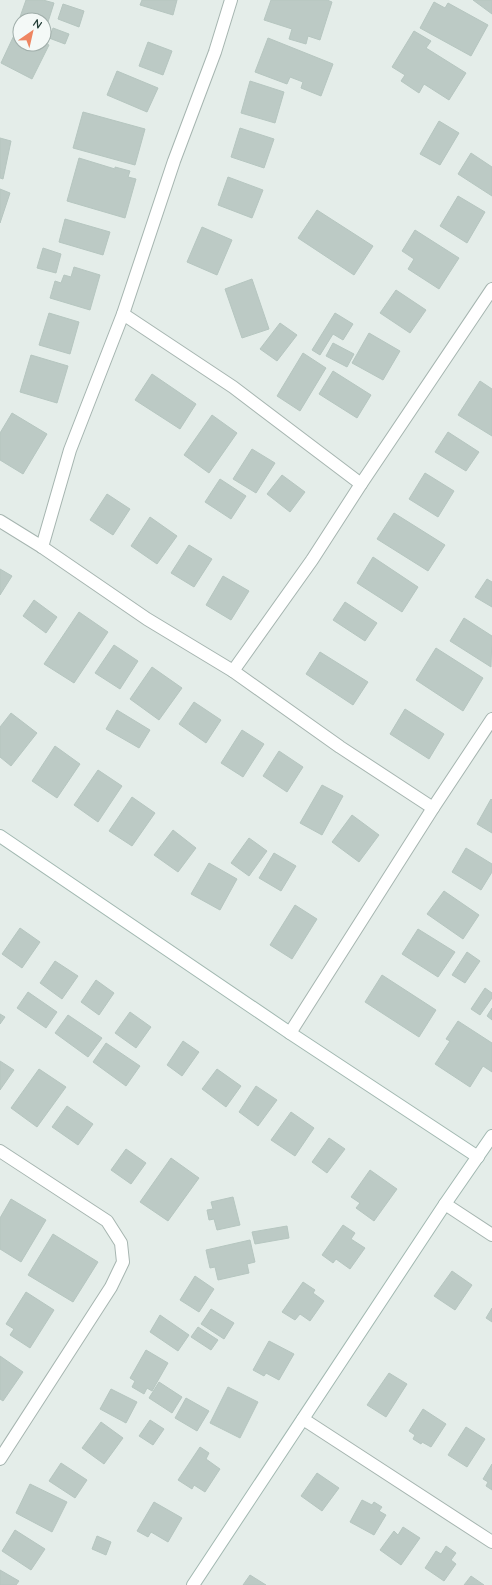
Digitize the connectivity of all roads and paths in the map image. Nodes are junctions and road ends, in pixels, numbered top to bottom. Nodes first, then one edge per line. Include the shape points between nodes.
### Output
1 (231, 0) edge
2 (492, 289) edge
3 (123, 314) junction
4 (360, 484) junction
5 (0, 521) edge
6 (42, 547) junction
7 (233, 671) junction
8 (492, 719) edge
9 (433, 808) junction
10 (0, 836) edge
11 (290, 1033) junction
12 (492, 1136) edge
13 (0, 1151) edge
14 (478, 1157) junction
15 (445, 1204) junction
16 (492, 1235) edge
17 (303, 1419) junction
18 (0, 1459) edge
19 (492, 1542) edge
20 (193, 1585) edge

1 - 3 street
2 - 4 street
3 - 4 street via 233,387
3 - 6 street via 70,450
4 - 7 street via 312,560
5 - 6 street
6 - 7 street via 147,619
7 - 9 street via 340,747
8 - 9 street
9 - 11 street
10 - 11 street
11 - 14 street
12 - 14 street
13 - 18 street via 107,1221 121,1243 123,1262 111,1287
14 - 15 street
15 - 16 street
15 - 17 street
17 - 19 street
17 - 20 street

